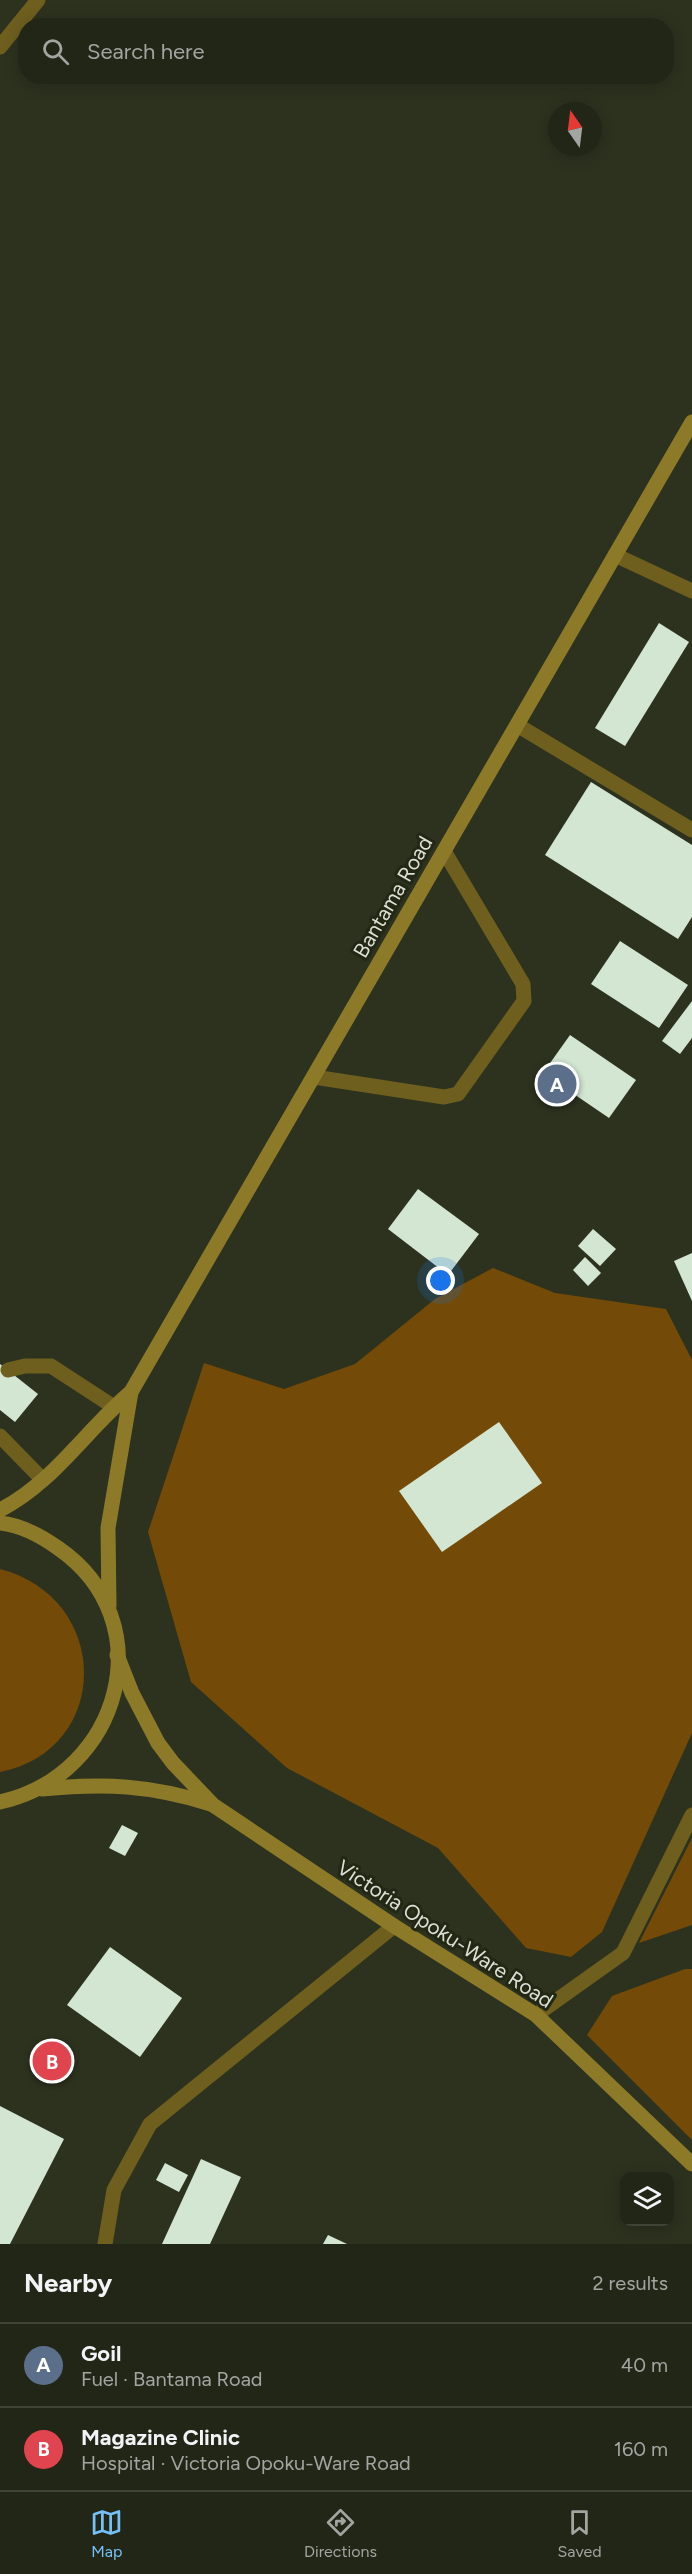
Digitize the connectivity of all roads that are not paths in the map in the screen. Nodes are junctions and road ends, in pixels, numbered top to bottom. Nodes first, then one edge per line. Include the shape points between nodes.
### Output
1 (38, 0) edge
2 (23, 18) edge
3 (18, 24) edge
4 (0, 46) edge
5 (692, 422) edge
6 (615, 555) junction
7 (692, 591) edge
8 (517, 725) junction
9 (692, 830) edge
10 (444, 851) junction
11 (314, 1077) junction
12 (8, 1370) dead end
13 (131, 1392) junction
14 (114, 1407) junction
15 (0, 1436) edge
16 (43, 1480) junction
17 (0, 1510) edge
18 (0, 1523) edge
19 (110, 1614) junction
20 (117, 1655) junction
21 (38, 1790) junction
22 (0, 1802) edge
23 (213, 1805) junction
24 (692, 1815) edge
25 (394, 1926) junction
26 (536, 2015) junction
27 (692, 2164) edge
28 (105, 2244) edge

1 - 2 street
3 - 4 street
5 - 6 main road, Bantama Road
6 - 7 street
6 - 8 main road, Bantama Road
8 - 9 street
8 - 10 main road, Bantama Road
10 - 11 main road, Bantama Road
10 - 11 street via 523,984 524,1001 458,1094 444,1097
11 - 13 main road, Bantama Road
12 - 14 street via 51,1366
13 - 14 main road
13 - 19 main road via 108,1528
14 - 16 main road
15 - 16 street
16 - 17 main road via 22,1499
18 - 19 main road via 28,1530 69,1555 86,1573
19 - 20 main road
20 - 21 main road via 117,1679 104,1724 76,1763
20 - 23 main road via 158,1743
21 - 22 main road
21 - 23 main road via 132,1785
23 - 25 main road, Victoria Opoku-Ware Road
24 - 26 street via 623,1953
25 - 26 main road, Victoria Opoku-Ware Road
25 - 28 street via 150,2124 114,2190
26 - 27 main road, Victoria Opoku-Ware Road

